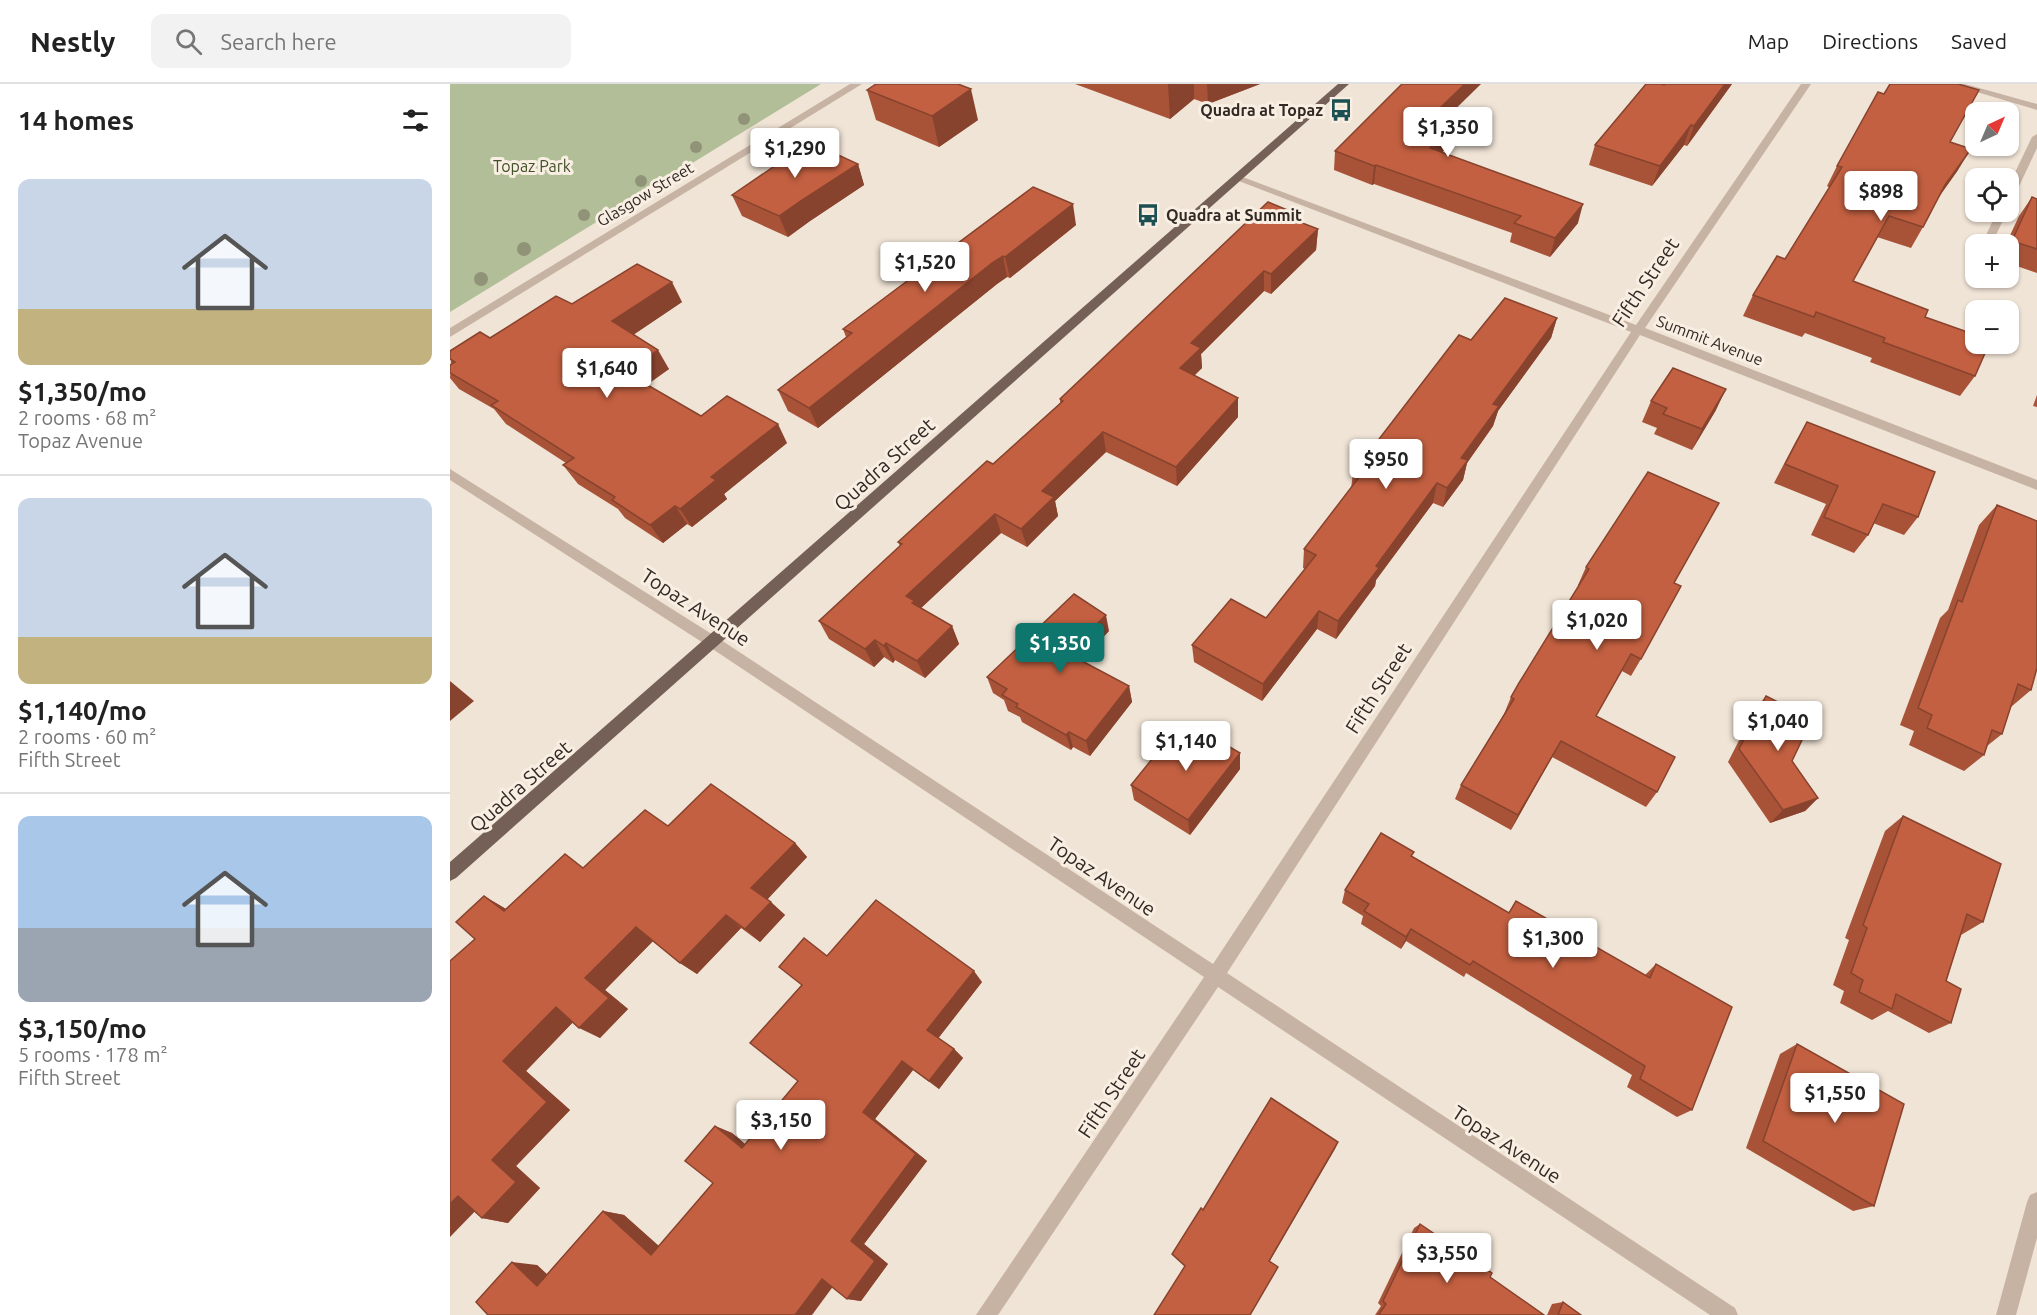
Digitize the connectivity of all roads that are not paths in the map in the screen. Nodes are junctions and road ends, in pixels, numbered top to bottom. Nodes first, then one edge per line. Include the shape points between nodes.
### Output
1 (857, 84) edge
2 (1344, 84) edge
3 (1806, 84) edge
4 (1955, 84) edge
5 (2037, 107) edge
6 (2037, 137) edge
7 (2019, 175) edge
8 (1236, 178) junction
9 (1638, 330) junction
10 (450, 333) edge
11 (450, 474) edge
12 (2037, 485) edge
13 (713, 642) junction
14 (450, 873) edge
15 (1215, 976) junction
16 (2037, 1202) edge
17 (986, 1315) edge
18 (1728, 1315) edge
19 (2006, 1315) edge

1 - 10 street, Glasgow Street
2 - 8 main road, Quadra Street
3 - 9 street, Fifth Street
4 - 5 street
6 - 7 street
8 - 9 street, Summit Avenue
8 - 13 main road, Quadra Street
9 - 12 street, Summit Avenue
9 - 15 street, Fifth Street
11 - 13 street, Topaz Avenue
13 - 14 main road, Quadra Street
13 - 15 street, Topaz Avenue
15 - 17 street, Fifth Street
15 - 18 street, Topaz Avenue
16 - 19 street

